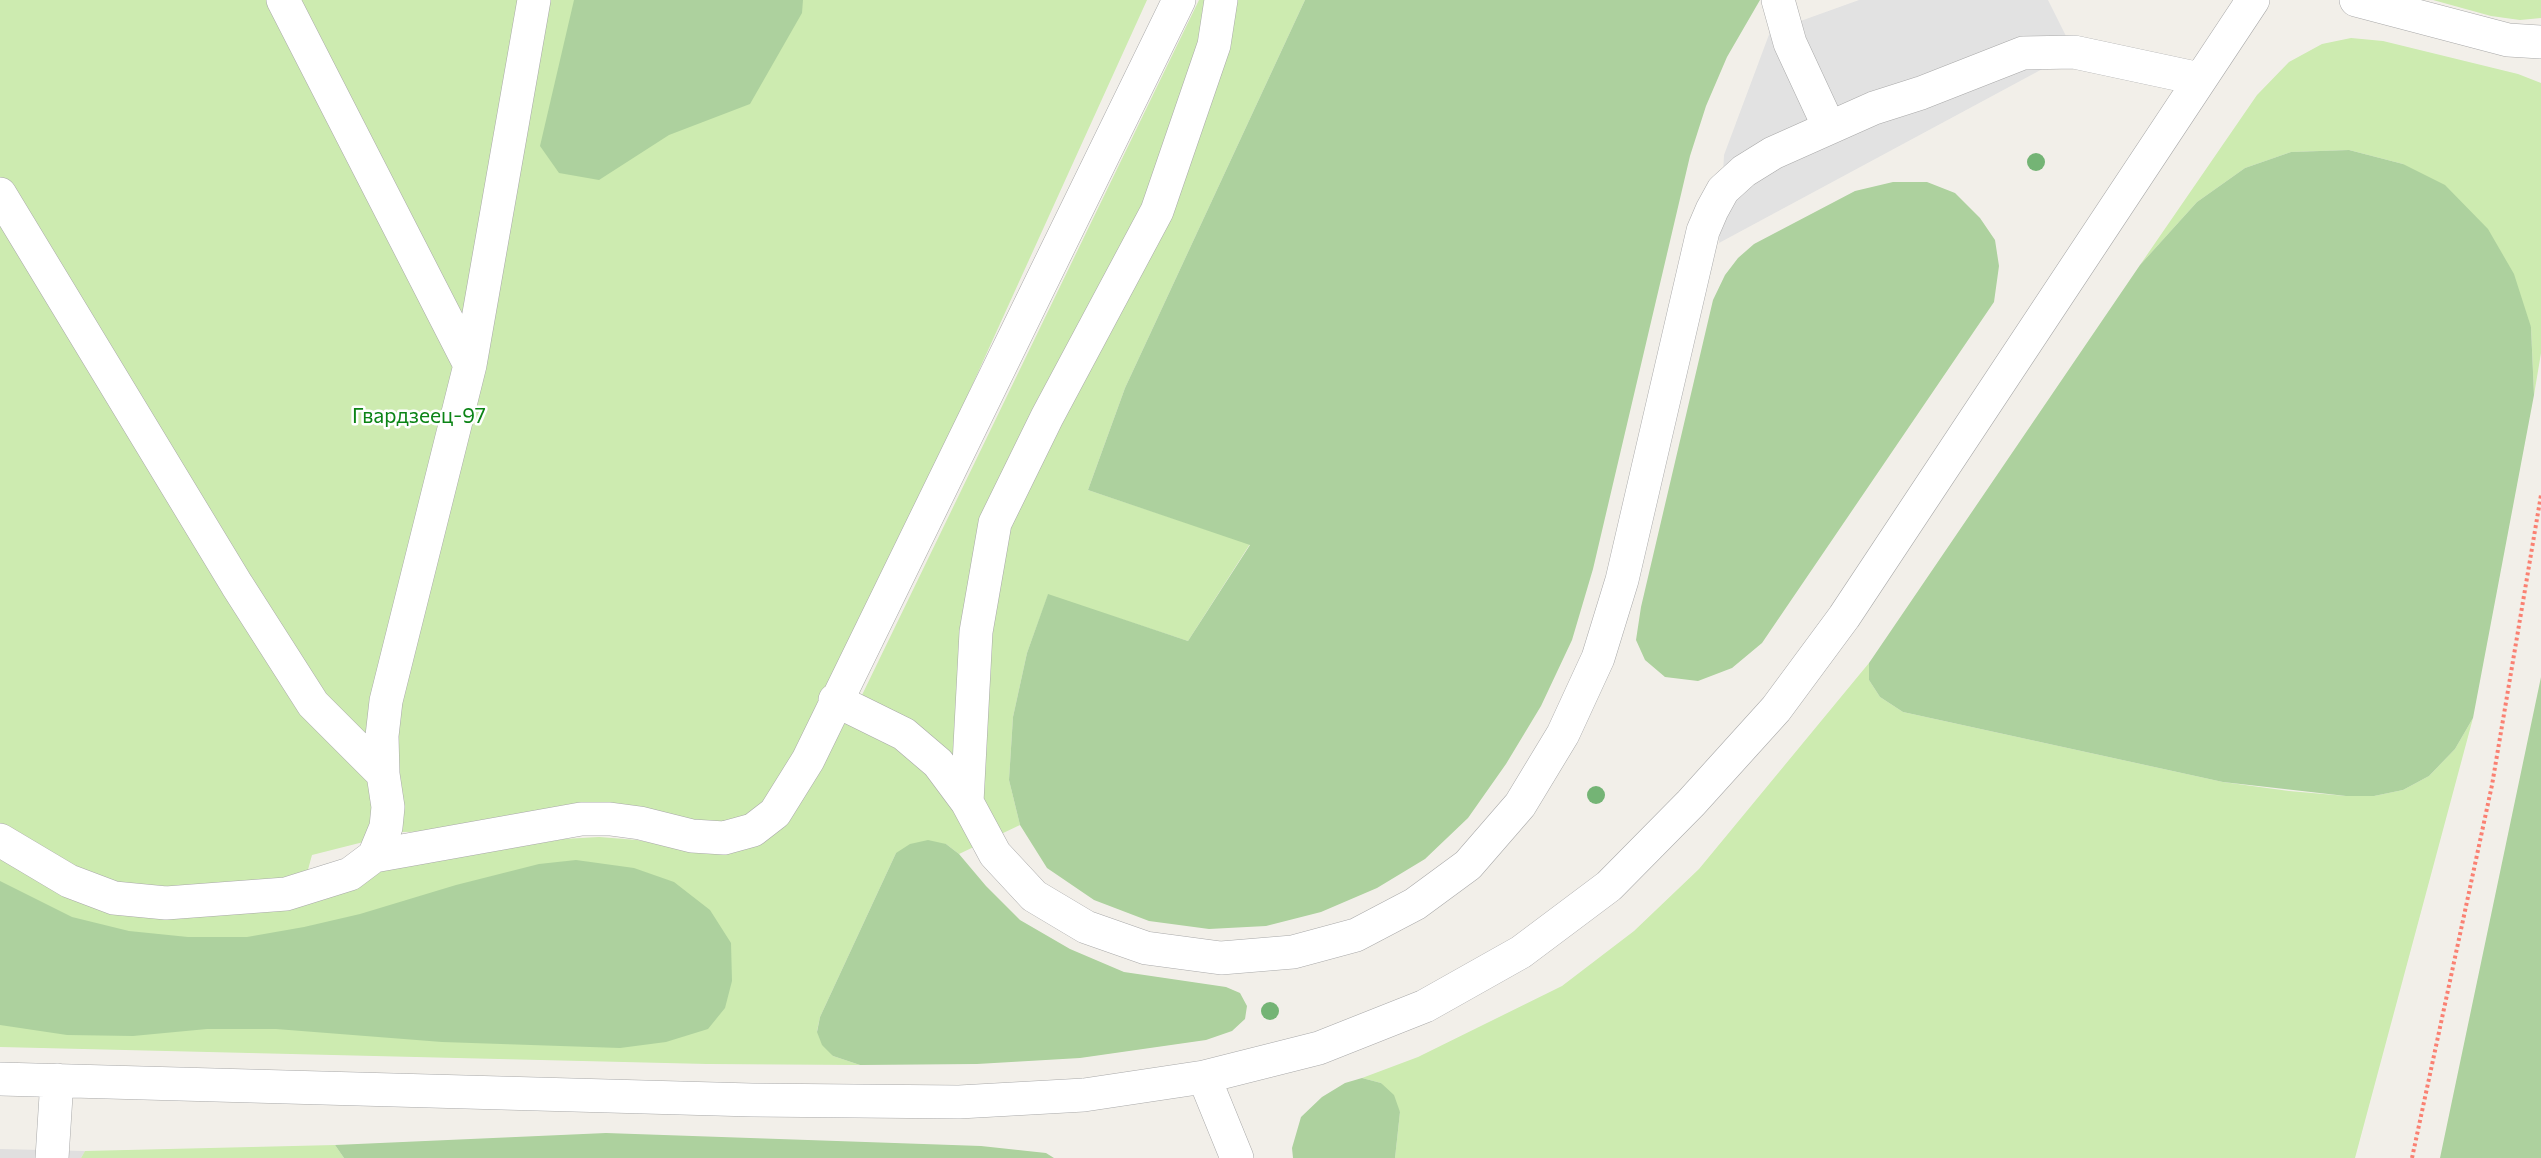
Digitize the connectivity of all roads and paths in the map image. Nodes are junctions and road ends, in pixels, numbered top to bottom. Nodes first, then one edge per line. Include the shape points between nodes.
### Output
1 (284, 0) edge
2 (534, 0) edge
3 (1179, 0) edge
4 (1221, 0) edge
5 (1236, 0) edge
6 (1778, 0) edge
7 (2253, 0) edge
8 (2356, 0) edge
9 (2541, 42) edge
10 (1214, 45) junction
11 (2200, 79) junction
12 (1829, 127) junction
13 (0, 194) edge
14 (470, 365) junction
15 (2541, 495) edge
16 (835, 700) junction
17 (383, 774) junction
18 (967, 802) junction
19 (0, 840) edge
20 (374, 856) junction
21 (1204, 1077) junction
22 (0, 1079) edge
23 (57, 1080) junction
24 (52, 1158) edge
25 (1237, 1158) edge
26 (2412, 1158) edge

1 - 14 street
2 - 14 street
3 - 16 street
4 - 10 street
5 - 10 street
6 - 12 street via 1790,43
7 - 11 street
8 - 9 street via 2508,40
10 - 18 street via 1157,211 995,523 976,632
11 - 12 street via 2074,52 2023,53
11 - 21 street via 1844,617 1776,709 1675,820 1609,886 1521,952 1425,1006 1319,1048
12 - 18 street via 1744,171 1723,190 1712,210 1695,265 1625,569 1598,658 1563,734 1520,805 1468,865 1415,904 1356,935 1293,952 1221,958 1146,948 1086,927 1034,896 995,854
13 - 17 street via 307,694
14 - 17 street via 386,702
15 - 26 path via 2492,785
16 - 18 street via 904,734 938,763
16 - 20 street via 791,790 775,813 753,830 723,838 692,836 640,823 581,819
17 - 20 street via 388,807 386,827
19 - 20 street via 69,881 114,897 166,903 286,894 350,874
21 - 23 street via 1084,1095 959,1102
21 - 25 street
22 - 23 street
23 - 24 street

